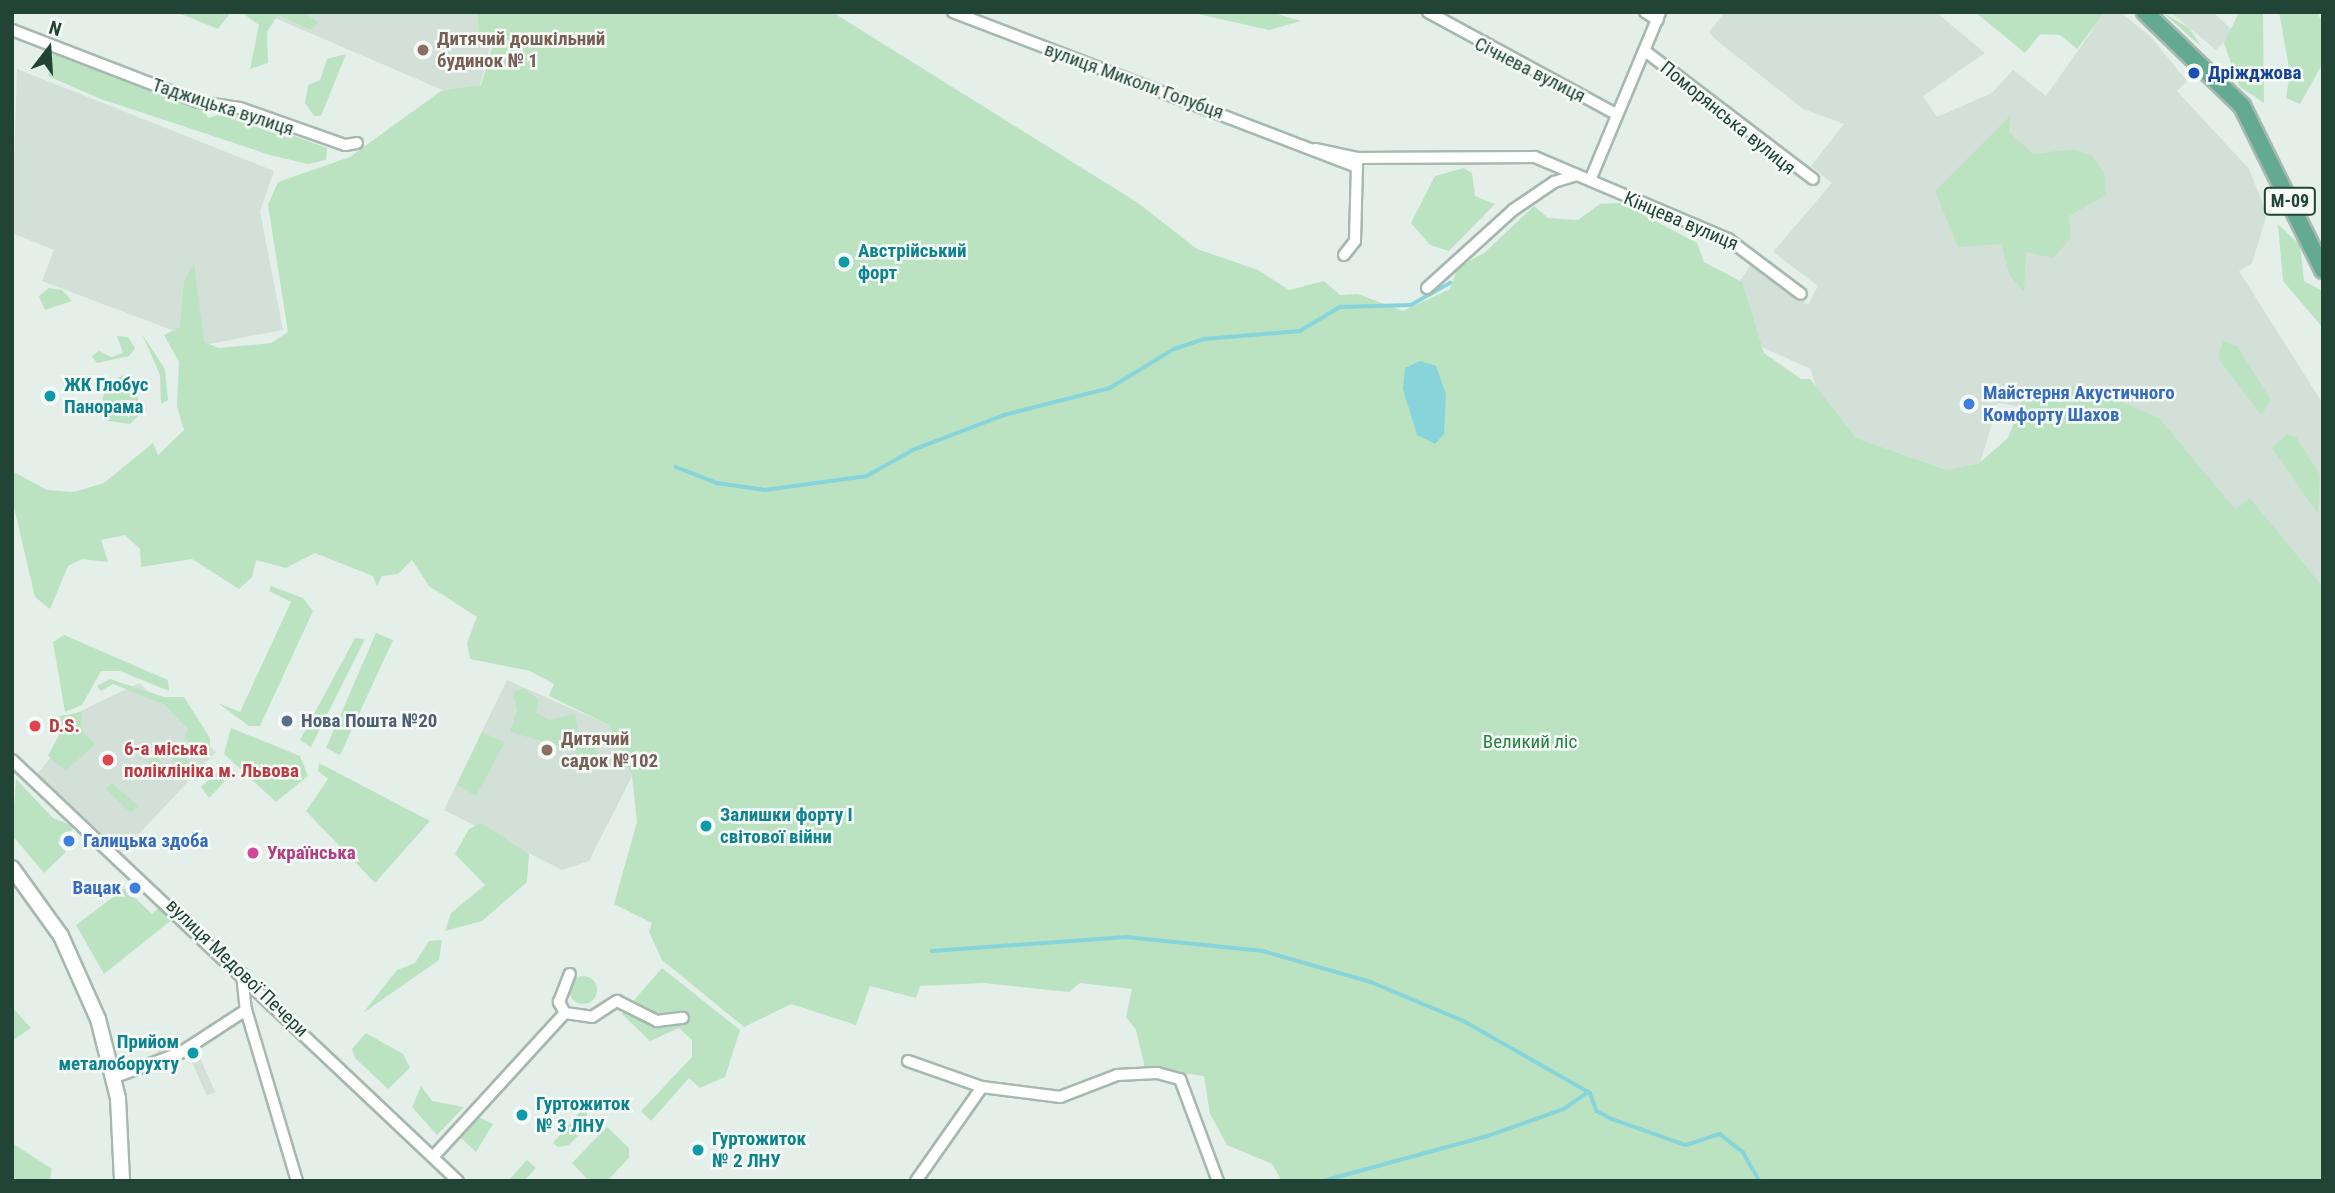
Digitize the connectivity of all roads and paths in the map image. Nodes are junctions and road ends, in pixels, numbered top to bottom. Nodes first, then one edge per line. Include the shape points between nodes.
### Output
1 (953, 12) edge
2 (1428, 12) edge
3 (1450, 12) edge
4 (1645, 12) edge
5 (2145, 12) edge
6 (1659, 16) edge
7 (1447, 26) junction
8 (12, 30) edge
9 (1645, 51) junction
10 (1614, 113) junction
11 (357, 143) dead end
12 (1357, 163) junction
13 (1591, 178) junction
14 (1813, 180) dead end
15 (1344, 256) dead end
16 (2323, 270) edge
17 (1427, 288) dead end
18 (1801, 294) dead end
19 (12, 760) edge
20 (12, 868) edge
21 (242, 974) junction
22 (570, 974) dead end
23 (246, 1010) junction
24 (565, 1013) junction
25 (683, 1018) dead end
26 (908, 1061) dead end
27 (115, 1077) junction
28 (982, 1087) junction
29 (433, 1157) junction
30 (122, 1181) edge
31 (297, 1181) edge
32 (458, 1181) edge
33 (916, 1181) edge
34 (1218, 1181) edge

1 - 12 street, вулиця Миколи Голубця
2 - 7 street, Січнева вулиця
3 - 7 street
4 - 6 street
5 - 16 main road, М-09 via 2242,106
6 - 9 street
7 - 10 street, Січнева вулиця
8 - 11 street, Таджицька вулиця via 199,102 240,108 345,145
9 - 10 street
9 - 14 street, Поморянська вулиця
10 - 13 street
12 - 13 street, Кінцева вулиця via 1521,155
12 - 15 street via 1355,240
13 - 17 street via 1555,182 1494,225
13 - 18 street, Кінцева вулиця via 1728,239
19 - 21 street, вулиця Медової Печери
20 - 27 main road via 84,981
21 - 23 street
21 - 29 street, вулиця Медової Печери
22 - 24 street via 559,1002
23 - 27 street via 180,1053
23 - 31 street
24 - 25 street via 592,1017 617,1001 657,1021
24 - 29 street
26 - 28 street
27 - 30 main road
28 - 33 street
28 - 34 street via 1060,1097 1117,1075 1157,1073 1180,1079
29 - 32 street, вулиця Медової Печери

